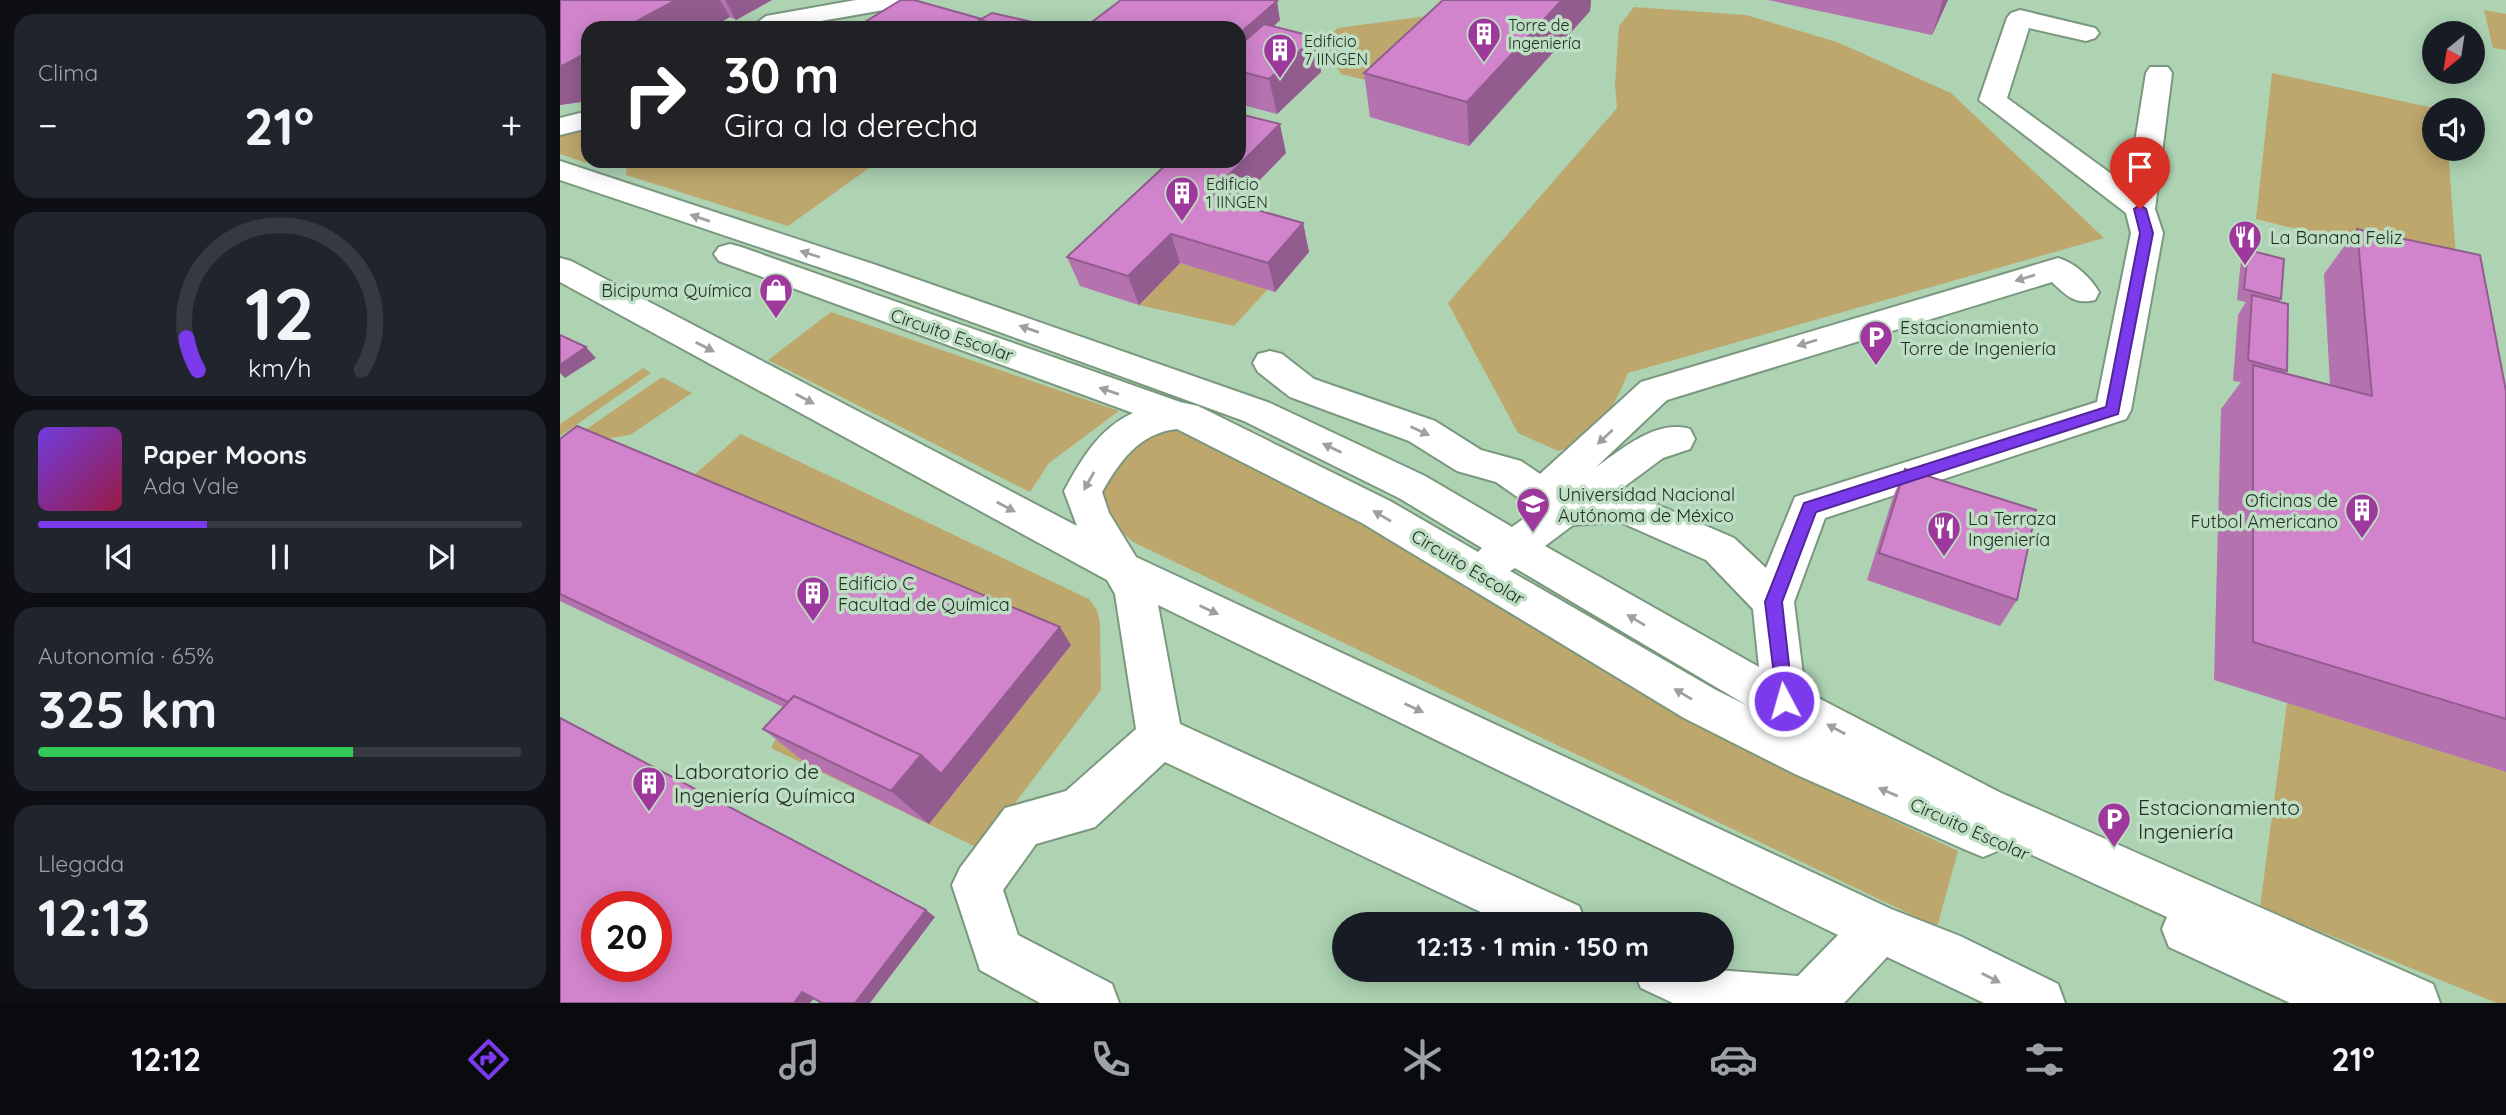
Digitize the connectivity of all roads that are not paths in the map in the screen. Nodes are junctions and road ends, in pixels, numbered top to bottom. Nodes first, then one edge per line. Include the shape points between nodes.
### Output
1 (830, 0) edge
2 (901, 0) edge
3 (794, 21) edge
4 (801, 21) edge
5 (2086, 33) dead end
6 (2159, 73) dead end
7 (581, 121) edge
8 (560, 127) edge
9 (560, 170) edge
10 (615, 188) edge
11 (560, 192) edge
12 (2140, 209) junction
13 (560, 268) edge
14 (843, 281) junction
15 (2083, 292) dead end
16 (1270, 363) dead end
17 (1257, 412) junction
18 (1178, 415) junction
19 (1677, 439) dead end
20 (1554, 502) junction
21 (1512, 546) junction
22 (1124, 570) junction
23 (1479, 573) junction
24 (1773, 602) junction
25 (1784, 701) junction
26 (1160, 737) junction
27 (1811, 759) junction
28 (1978, 819) junction
29 (1535, 912) edge
30 (1879, 929) junction
31 (2251, 944) junction
32 (1681, 982) edge
33 (1715, 1000) edge
34 (1093, 1003) edge
35 (2039, 1003) edge
36 (2349, 1003) edge
37 (2414, 1003) edge

1 - 3 street
2 - 4 street
5 - 12 street via 2020,18 1993,100
6 - 12 street
7 - 8 street
9 - 10 street
10 - 11 street, Circuito Escolar
14 -> 10 street, Circuito Escolar via 752,248
12 - 24 street via 2147,233 2113,410 1809,508
13 -> 22 street
17 -> 14 street
18 -> 14 street, Circuito Escolar
15 -> 20 street via 2058,268 1654,391
16 -> 20 street via 1301,388 1422,431 1469,461 1508,471
17 - 18 street
21 -> 17 street via 1412,487
18 -> 22 street via 1142,422 1110,445 1083,492 1091,516
23 -> 18 street, Circuito Escolar via 1376,512
19 - 20 street via 1650,448
20 - 21 street
20 - 24 street via 1623,507 1720,549
21 - 23 street
25 -> 21 street via 1719,668
22 - 26 street via 1135,592
22 -> 30 street
27 -> 23 street, Circuito Escolar via 1700,704
24 - 25 street
25 - 27 street
28 -> 25 street
26 - 29 street
26 - 34 street via 1078,811 1022,824 977,885 998,952
28 -> 27 street, Circuito Escolar
28 - 31 street, Circuito Escolar
30 - 33 street via 1808,1003
30 -> 35 street via 1942,954
31 - 36 street, Circuito Escolar
31 - 37 street
32 - 33 street

